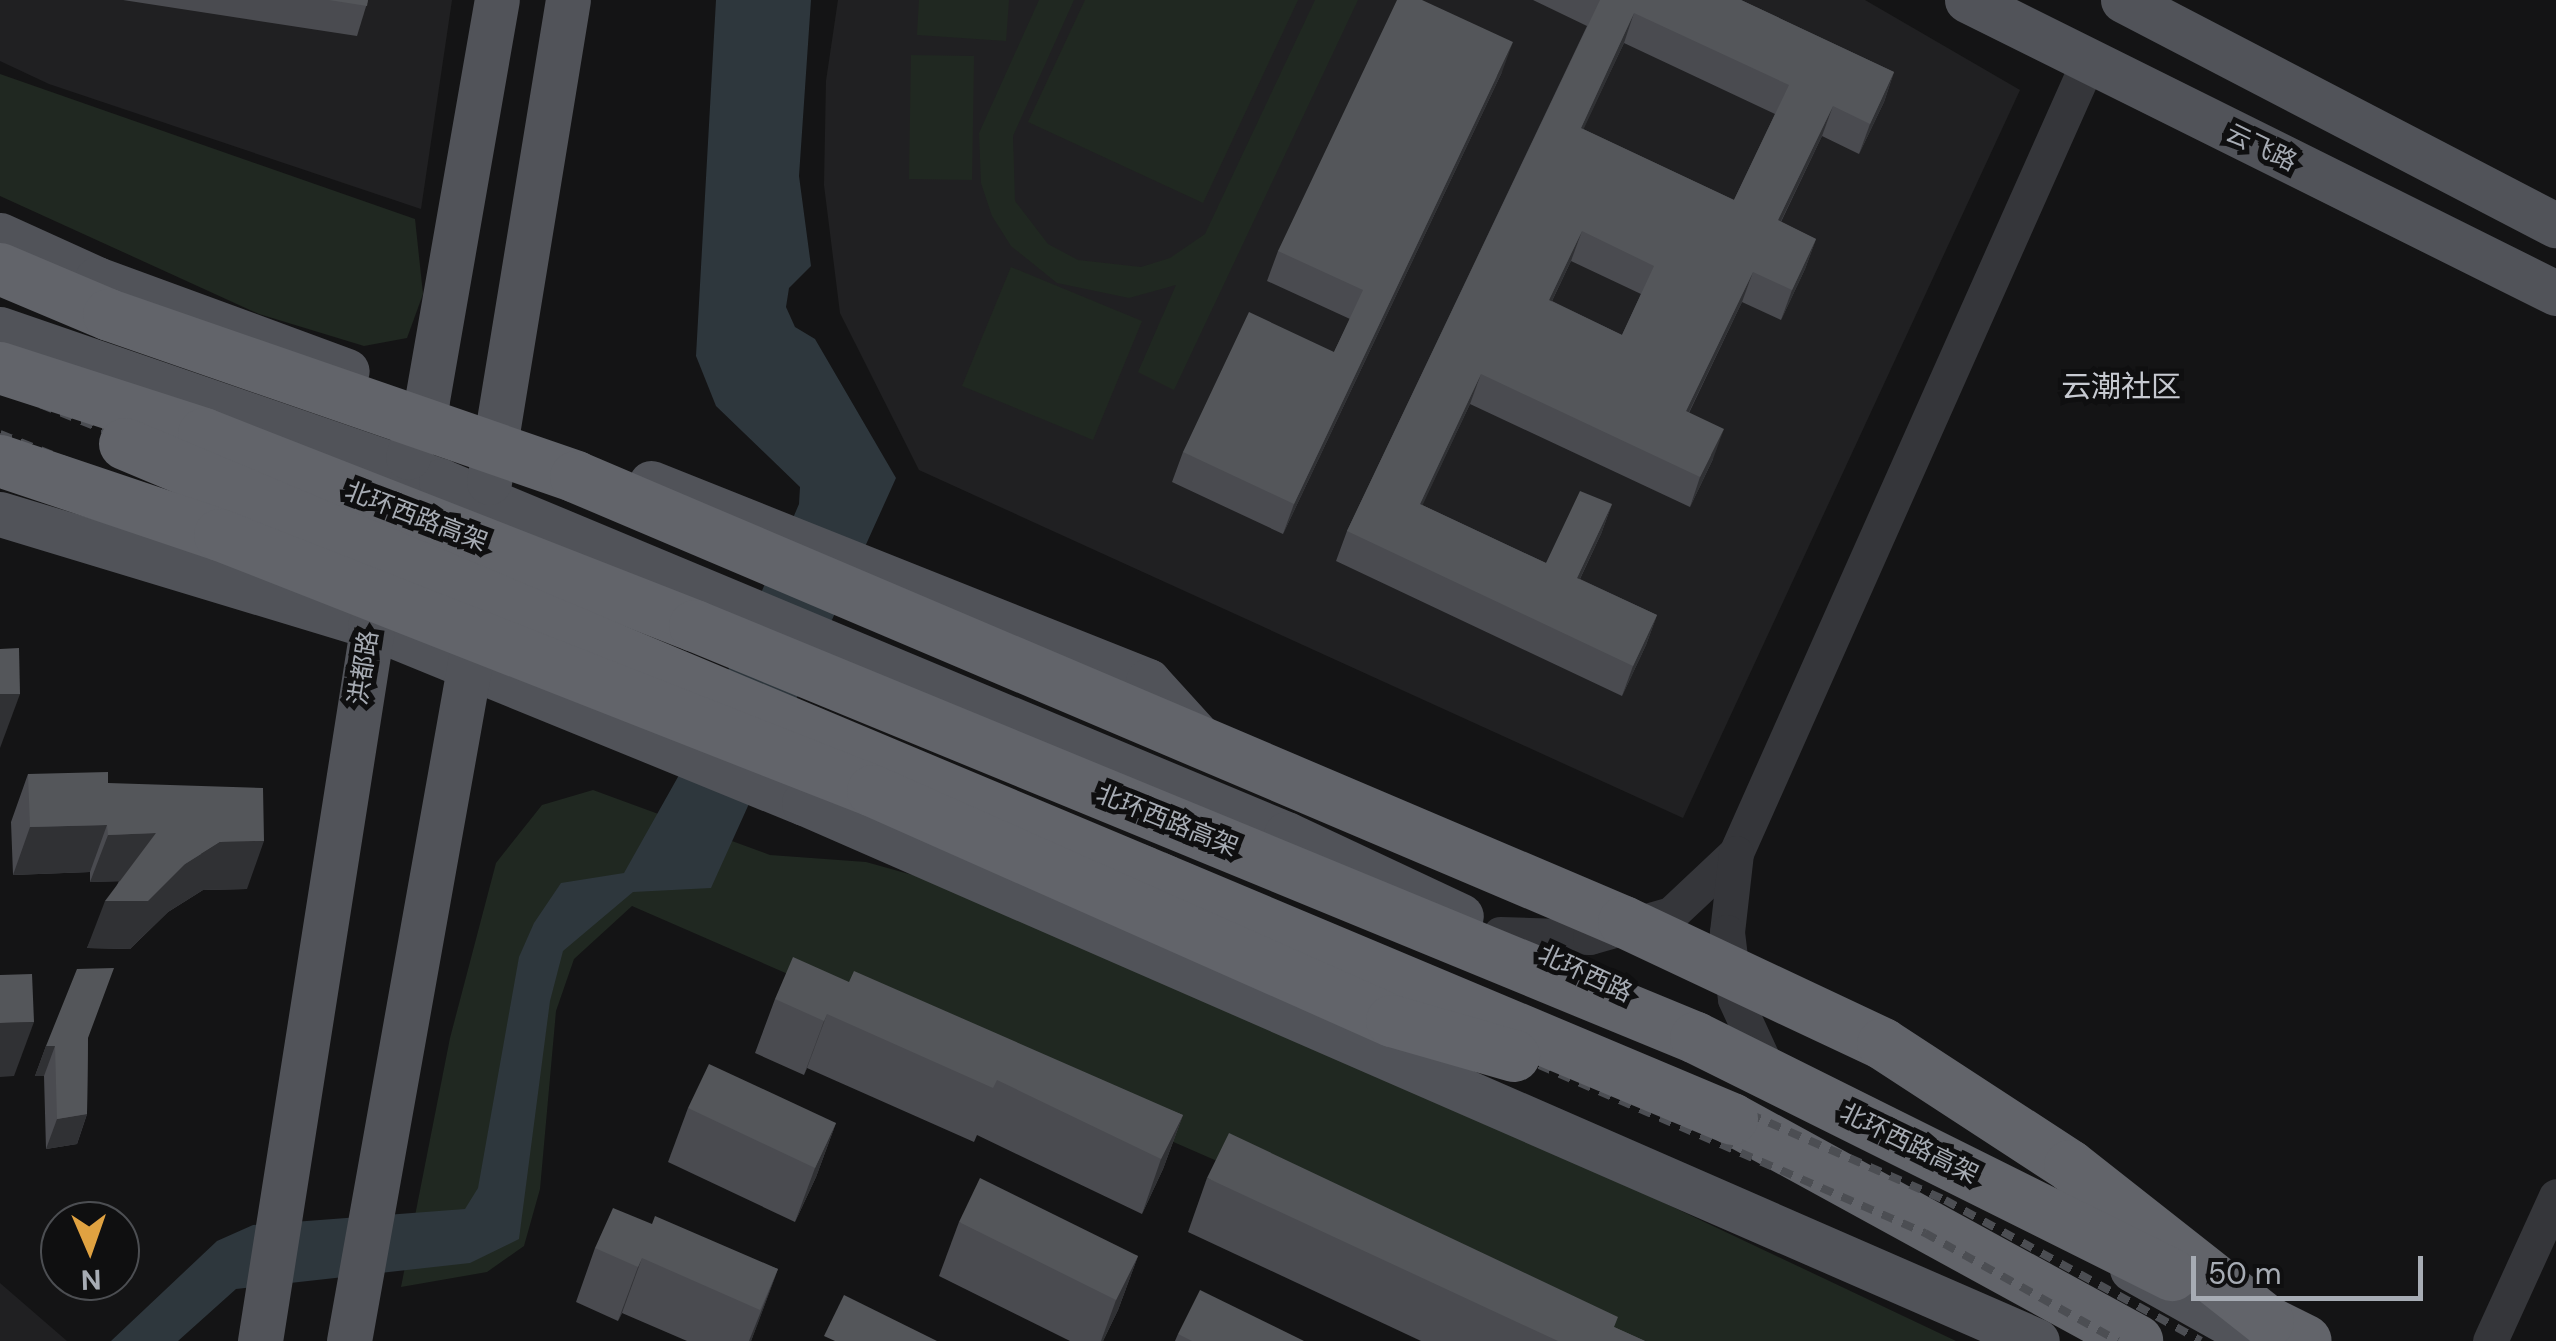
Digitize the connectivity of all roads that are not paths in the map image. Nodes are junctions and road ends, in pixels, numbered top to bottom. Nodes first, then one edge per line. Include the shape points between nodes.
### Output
1 (497, 0) edge
2 (568, 0) edge
3 (1967, 0) edge
4 (2125, 0) edge
5 (2088, 62) junction
6 (2556, 225) edge
7 (0, 235) edge
8 (0, 269) edge
9 (0, 280) edge
10 (2556, 294) edge
11 (109, 315) junction
12 (0, 329) edge
13 (0, 368) edge
14 (427, 400) junction
15 (0, 403) edge
16 (498, 427) junction
17 (0, 461) edge
18 (404, 469) junction
19 (485, 503) junction
20 (0, 514) edge
21 (370, 626) junction
22 (472, 670) junction
23 (1286, 834) junction
24 (1736, 853) junction
25 (1500, 934) junction
26 (1764, 1062) junction
27 (1732, 1119) junction
28 (2556, 1196) edge
29 (262, 1327) edge
30 (352, 1327) edge
31 (2278, 1335) edge
32 (2037, 1341) edge
33 (2138, 1341) edge
34 (2490, 1341) edge

1 - 14 main road, 洪都路
2 - 16 main road
3 - 5 main road, 云飞路
4 - 6 main road
5 - 10 main road, 云飞路
5 - 24 street
7 - 14 main road via 97,279
8 - 11 highway, bridge
9 - 11 highway, bridge
11 - 31 highway, bridge via 576,477 1624,922 1883,1044 2070,1166
12 - 18 main road, 北环西路
13 - 31 highway, 北环西路高架, bridge via 204,434 696,626 1696,1038
14 - 16 main road
14 - 18 main road, 洪都路
15 - 27 highway, 北环西路高架, bridge via 192,468
16 - 19 main road
16 - 23 main road via 1148,681
17 - 27 highway, bridge via 220,534 855,784 1392,1020
18 - 19 main road, 北环西路
18 - 21 main road, 洪都路
19 - 22 main road
19 - 23 main road, 北环西路
20 - 21 main road
21 - 22 main road
21 - 29 main road, 洪都路
22 - 30 main road
22 - 32 main road via 804,803
23 - 25 main road, 北环西路
24 - 25 street via 1672,914 1590,937
24 - 26 street via 1727,932 1735,999
25 - 26 main road, 北环西路
26 - 31 main road, 北环西路
27 - 33 highway, 北环西路高架
28 - 34 street

